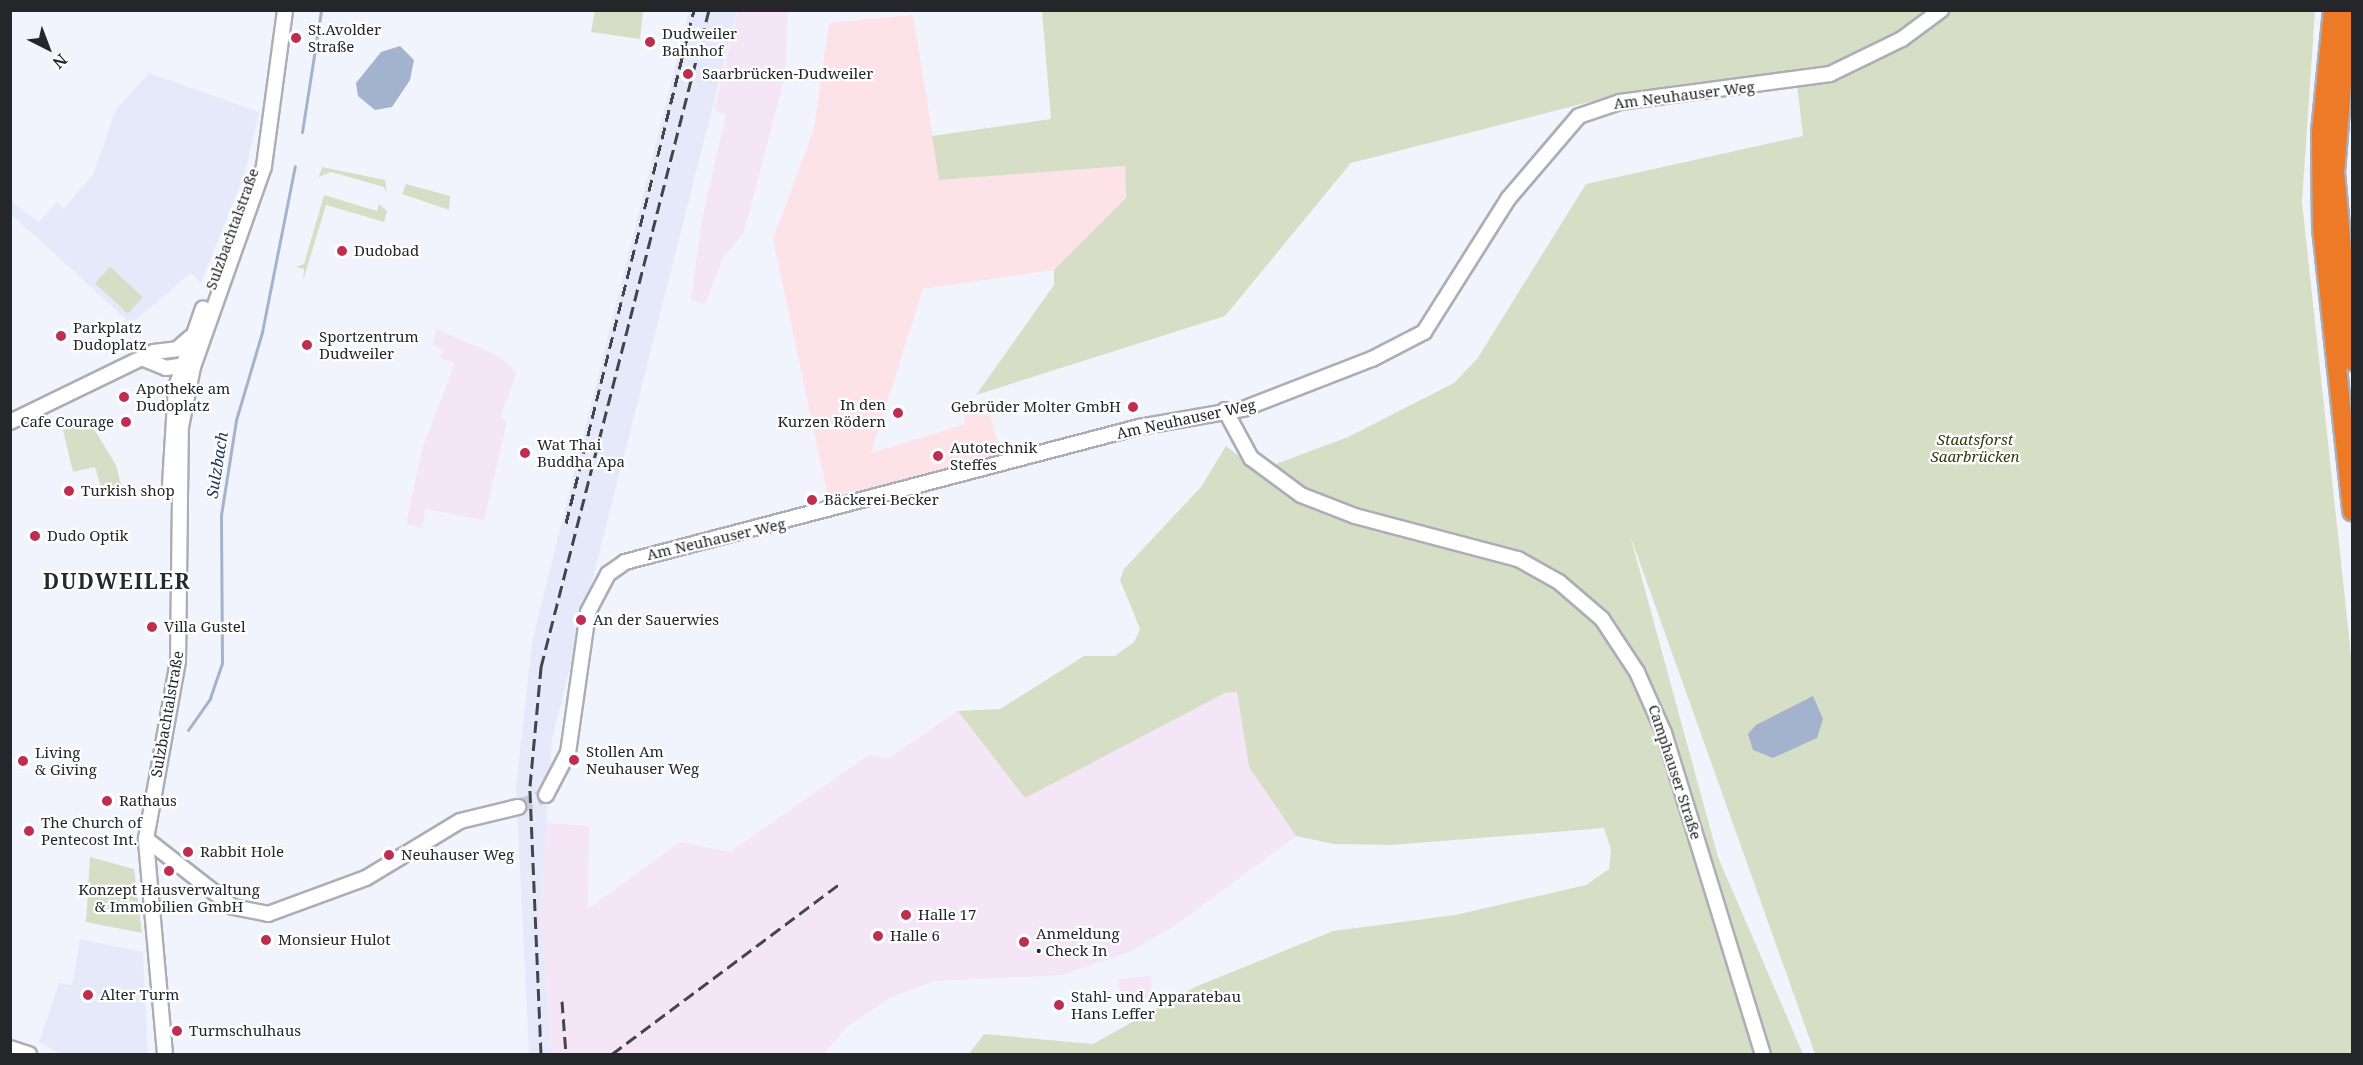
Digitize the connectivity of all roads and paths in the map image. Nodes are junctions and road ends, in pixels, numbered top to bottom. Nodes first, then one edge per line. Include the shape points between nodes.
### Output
1 (285, 10) edge
2 (1941, 10) edge
3 (2333, 10) edge
4 (2348, 10) edge
5 (260, 158) junction
6 (194, 334) junction
7 (169, 350) junction
8 (196, 358) junction
9 (144, 359) junction
10 (2352, 361) edge
11 (183, 366) junction
12 (166, 368) junction
13 (184, 387) junction
14 (1226, 410) junction
15 (10, 422) edge
16 (2352, 511) edge
17 (546, 795) tunnel mouth
18 (518, 807) tunnel mouth
19 (146, 839) junction
20 (10, 1048) edge
21 (28, 1054) edge
22 (165, 1054) edge
23 (1763, 1054) edge

1 - 5 street, Sulzbachtalstraße
2 - 14 street, Am Neuhauser Weg via 1902,39 1830,74 1589,110 1508,199 1424,332 1267,402
3 - 16 highway via 2321,133 2322,228
4 - 10 highway via 2335,173
5 - 6 street, Sulzbachtalstraße
5 - 8 street, Sulzbachtalstraße via 264,165
6 - 7 street
6 - 11 street, Sulzbachtalstraße
7 - 9 street
7 - 11 street
8 - 11 street
8 - 13 street, Sulzbachtalstraße
9 - 12 street
9 - 15 street
11 - 12 street
11 - 13 street
12 - 13 street
13 - 19 street, Sulzbachtalstraße via 173,456 180,629
14 - 17 street, Am Neuhauser Weg via 1006,460 626,562 608,573 588,612 568,753
14 - 23 street, Camphauser Straße via 1251,458 1300,495 1355,516 1518,559 1559,582 1602,620 1637,672 1664,733
18 - 19 street via 460,821 338,891 283,912 246,913
19 - 22 street, Sulzbachtalstraße
20 - 21 street

